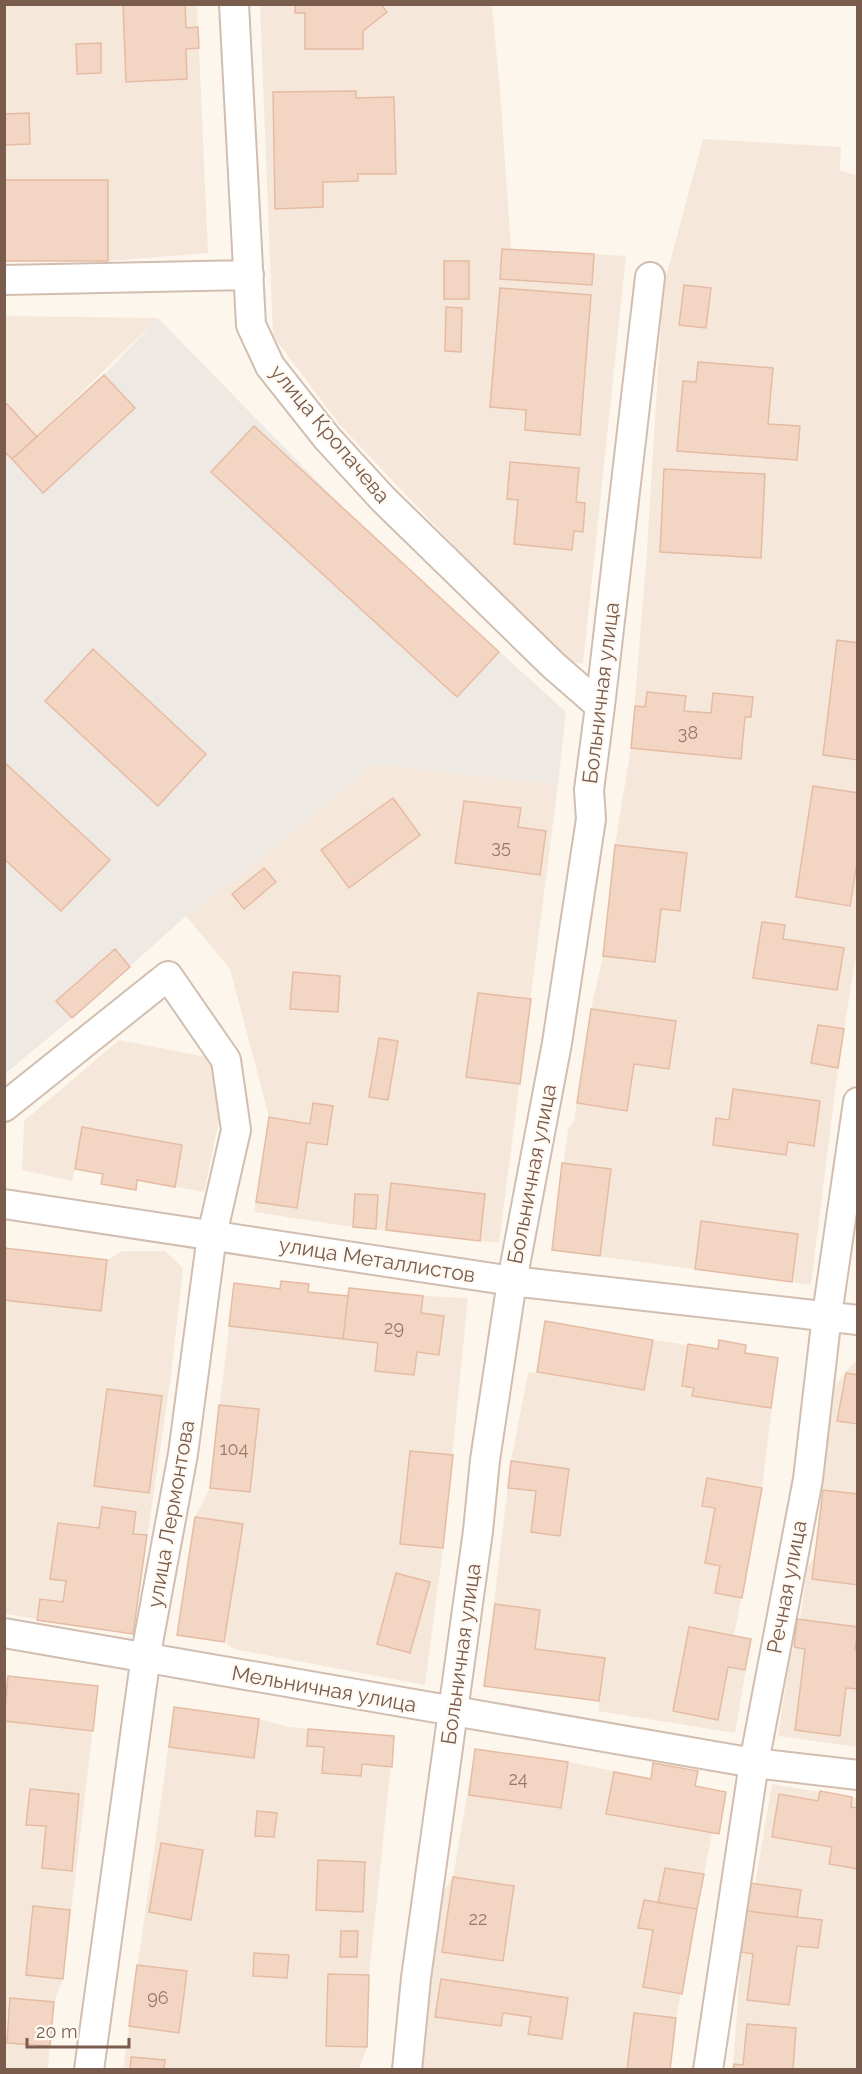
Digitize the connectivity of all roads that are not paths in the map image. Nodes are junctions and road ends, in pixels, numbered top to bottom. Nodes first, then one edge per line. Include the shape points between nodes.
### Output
1 (234, 4) edge
2 (249, 275) junction
3 (650, 278) dead end
4 (4, 280) edge
5 (600, 706) junction
6 (858, 1102) edge
7 (4, 1107) edge
8 (4, 1204) edge
9 (212, 1235) junction
10 (512, 1281) junction
11 (827, 1315) junction
12 (858, 1320) edge
13 (4, 1633) edge
14 (147, 1659) junction
15 (453, 1711) junction
16 (754, 1763) junction
17 (858, 1775) edge
18 (90, 2070) edge
19 (407, 2070) edge
20 (708, 2070) edge

1 - 2 street, улица Кропачева
2 - 4 street
2 - 5 street, улица Кропачева via 251,325 270,366 327,438 391,507
3 - 5 street, Больничная улица
5 - 10 street, Больничная улица via 582,885
6 - 11 street, Речная улица
7 - 9 street, улица Лермонтова via 168,976 226,1060 236,1130
8 - 9 street, улица Металлистов
9 - 10 street, улица Металлистов
9 - 14 street, улица Лермонтова via 183,1454
10 - 11 street, улица Металлистов
10 - 15 street, Больничная улица
11 - 12 street, улица Металлистов
11 - 16 street, Речная улица via 808,1479
13 - 14 street, Мельничная улица
14 - 15 street, Мельничная улица
14 - 18 street, улица Лермонтова
15 - 16 street, Мельничная улица
15 - 19 street, Больничная улица
16 - 17 street, Мельничная улица
16 - 20 street, Речная улица

